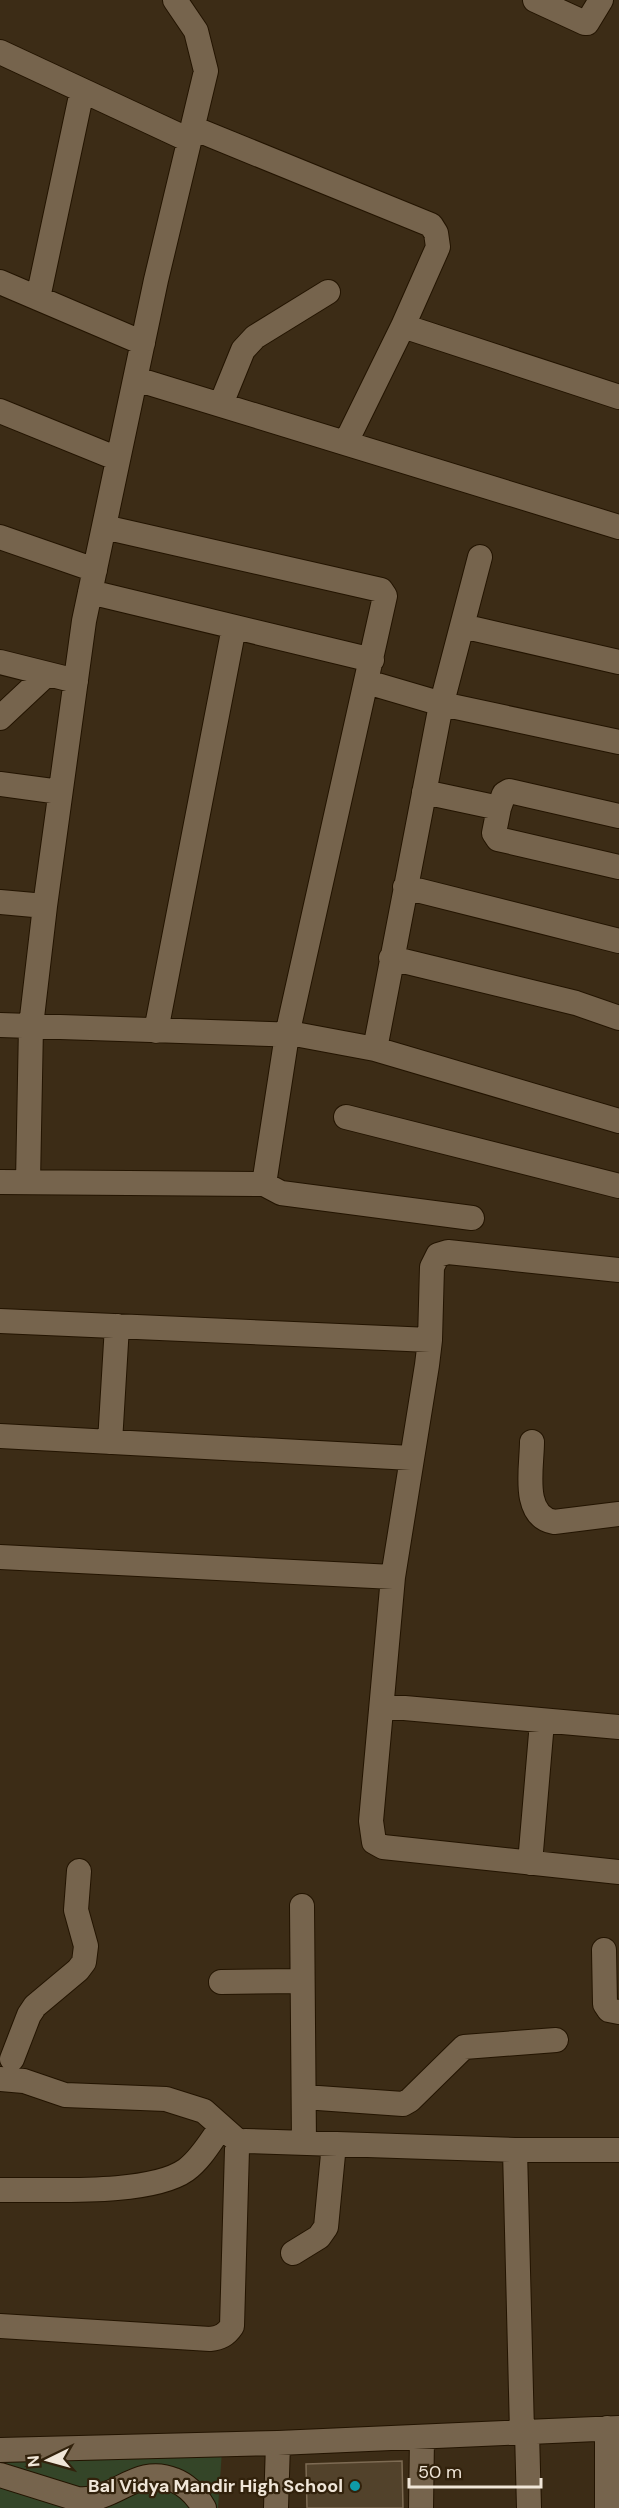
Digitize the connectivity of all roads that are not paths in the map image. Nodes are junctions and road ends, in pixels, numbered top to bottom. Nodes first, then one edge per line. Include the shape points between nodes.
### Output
1 (176, 0) edge
2 (535, 0) edge
3 (601, 0) edge
4 (0, 53) edge
5 (82, 91) junction
6 (191, 134) junction
7 (0, 282) edge
8 (328, 292) dead end
9 (39, 298) junction
10 (403, 326) junction
11 (143, 343) junction
12 (136, 379) junction
13 (619, 397) edge
14 (221, 404) junction
15 (0, 411) edge
16 (346, 442) junction
17 (118, 459) junction
18 (104, 526) junction
19 (619, 526) edge
20 (0, 537) edge
21 (480, 557) dead end
22 (92, 581) junction
23 (462, 626) junction
24 (234, 627) junction
25 (0, 662) edge
26 (619, 662) edge
27 (369, 671) junction
28 (47, 674) junction
29 (76, 681) junction
30 (442, 704) junction
31 (0, 718) edge
32 (619, 742) edge
33 (0, 784) edge
34 (60, 792) junction
35 (424, 792) junction
36 (499, 808) junction
37 (619, 816) edge
38 (619, 867) edge
39 (405, 887) junction
40 (0, 902) edge
41 (45, 906) junction
42 (619, 941) edge
43 (392, 957) junction
44 (619, 1018) edge
45 (0, 1025) edge
46 (31, 1026) junction
47 (156, 1031) junction
48 (287, 1035) junction
49 (375, 1049) junction
50 (346, 1117) dead end
51 (619, 1121) edge
52 (0, 1182) edge
53 (28, 1182) junction
54 (264, 1184) junction
55 (619, 1186) edge
56 (472, 1218) dead end
57 (619, 1270) edge
58 (0, 1321) edge
59 (117, 1326) junction
60 (430, 1340) junction
61 (0, 1436) edge
62 (110, 1442) junction
63 (532, 1442) dead end
64 (411, 1458) junction
65 (619, 1514) edge
66 (0, 1557) edge
67 (393, 1576) junction
68 (382, 1706) junction
69 (542, 1722) junction
70 (619, 1727) edge
71 (530, 1863) junction
72 (79, 1871) dead end
73 (619, 1872) edge
74 (302, 1906) dead end
75 (604, 1950) dead end
76 (301, 1981) junction
77 (221, 1982) dead end
78 (619, 2012) edge
79 (556, 2040) dead end
80 (4, 2060) edge
81 (304, 2097) junction
82 (221, 2127) junction
83 (304, 2143) junction
84 (240, 2144) junction
85 (334, 2144) junction
86 (515, 2150) junction
87 (619, 2150) edge
88 (0, 2190) edge
89 (293, 2253) dead end
90 (0, 2326) edge
91 (613, 2428) edge
92 (525, 2432) junction
93 (422, 2436) junction
94 (278, 2443) junction
95 (0, 2450) edge
96 (0, 2475) edge
97 (204, 2508) edge
98 (276, 2508) edge
99 (421, 2508) edge
100 (529, 2508) edge
101 (607, 2508) edge

1 - 6 street via 196,31 206,71
2 - 3 street via 587,23
4 - 5 street
5 - 6 street
5 - 9 street
6 - 10 street via 431,225 438,247
6 - 11 street
7 - 9 street
8 - 14 street via 255,337 243,350
9 - 11 street
10 - 13 street
10 - 16 street
11 - 12 street
12 - 14 street
12 - 17 street
14 - 16 street
15 - 17 street
16 - 19 street
17 - 18 street
18 - 22 street
18 - 27 street via 381,590 385,596
20 - 22 street
21 - 23 street
22 - 24 street
22 - 29 street
23 - 26 street
23 - 30 street
24 - 27 street
24 - 47 street
25 - 28 street
27 - 30 street
27 - 48 street
28 - 29 street
28 - 31 street
29 - 34 street
30 - 32 street
30 - 35 street
33 - 34 street
34 - 41 street
35 - 36 street
35 - 39 street
36 - 37 street via 509,791
36 - 38 street via 494,833 498,839
39 - 42 street
39 - 43 street
40 - 41 street
41 - 46 street
43 - 44 street via 576,1003
43 - 49 street
45 - 46 street
46 - 47 street
46 - 53 street
47 - 48 street
48 - 49 street
48 - 54 street
49 - 51 street
50 - 55 street
52 - 53 street
53 - 54 street
54 - 56 street via 280,1193
57 - 60 street via 444,1252 432,1267
58 - 59 street
59 - 60 street
59 - 62 street
60 - 64 street
61 - 62 street
62 - 64 street
63 - 65 street via 531,1491 539,1515 554,1522
64 - 67 street
66 - 67 street
67 - 68 street
68 - 69 street
68 - 71 street via 371,1821 374,1842 383,1848
69 - 70 street
69 - 71 street
71 - 73 street
72 - 80 street via 76,1911 86,1946 84,1962 35,2006
74 - 76 street
75 - 78 street via 605,2004 609,2010
76 - 77 street
76 - 81 street
79 - 81 street via 464,2046 403,2104
80 - 82 street via 24,2081 65,2095 166,2099 204,2111
81 - 83 street
82 - 84 street
82 - 88 street via 196,2162 157,2182 129,2187
83 - 84 street
83 - 85 street
84 - 90 street via 232,2326 227,2333 210,2339
85 - 86 street
85 - 89 street via 326,2227 319,2237
86 - 87 street
86 - 92 street
91 - 92 street
91 - 101 street
92 - 93 street
92 - 100 street
93 - 94 street
93 - 99 street
94 - 95 street
94 - 98 street
96 - 97 street via 88,2500 145,2475 163,2475 181,2482

